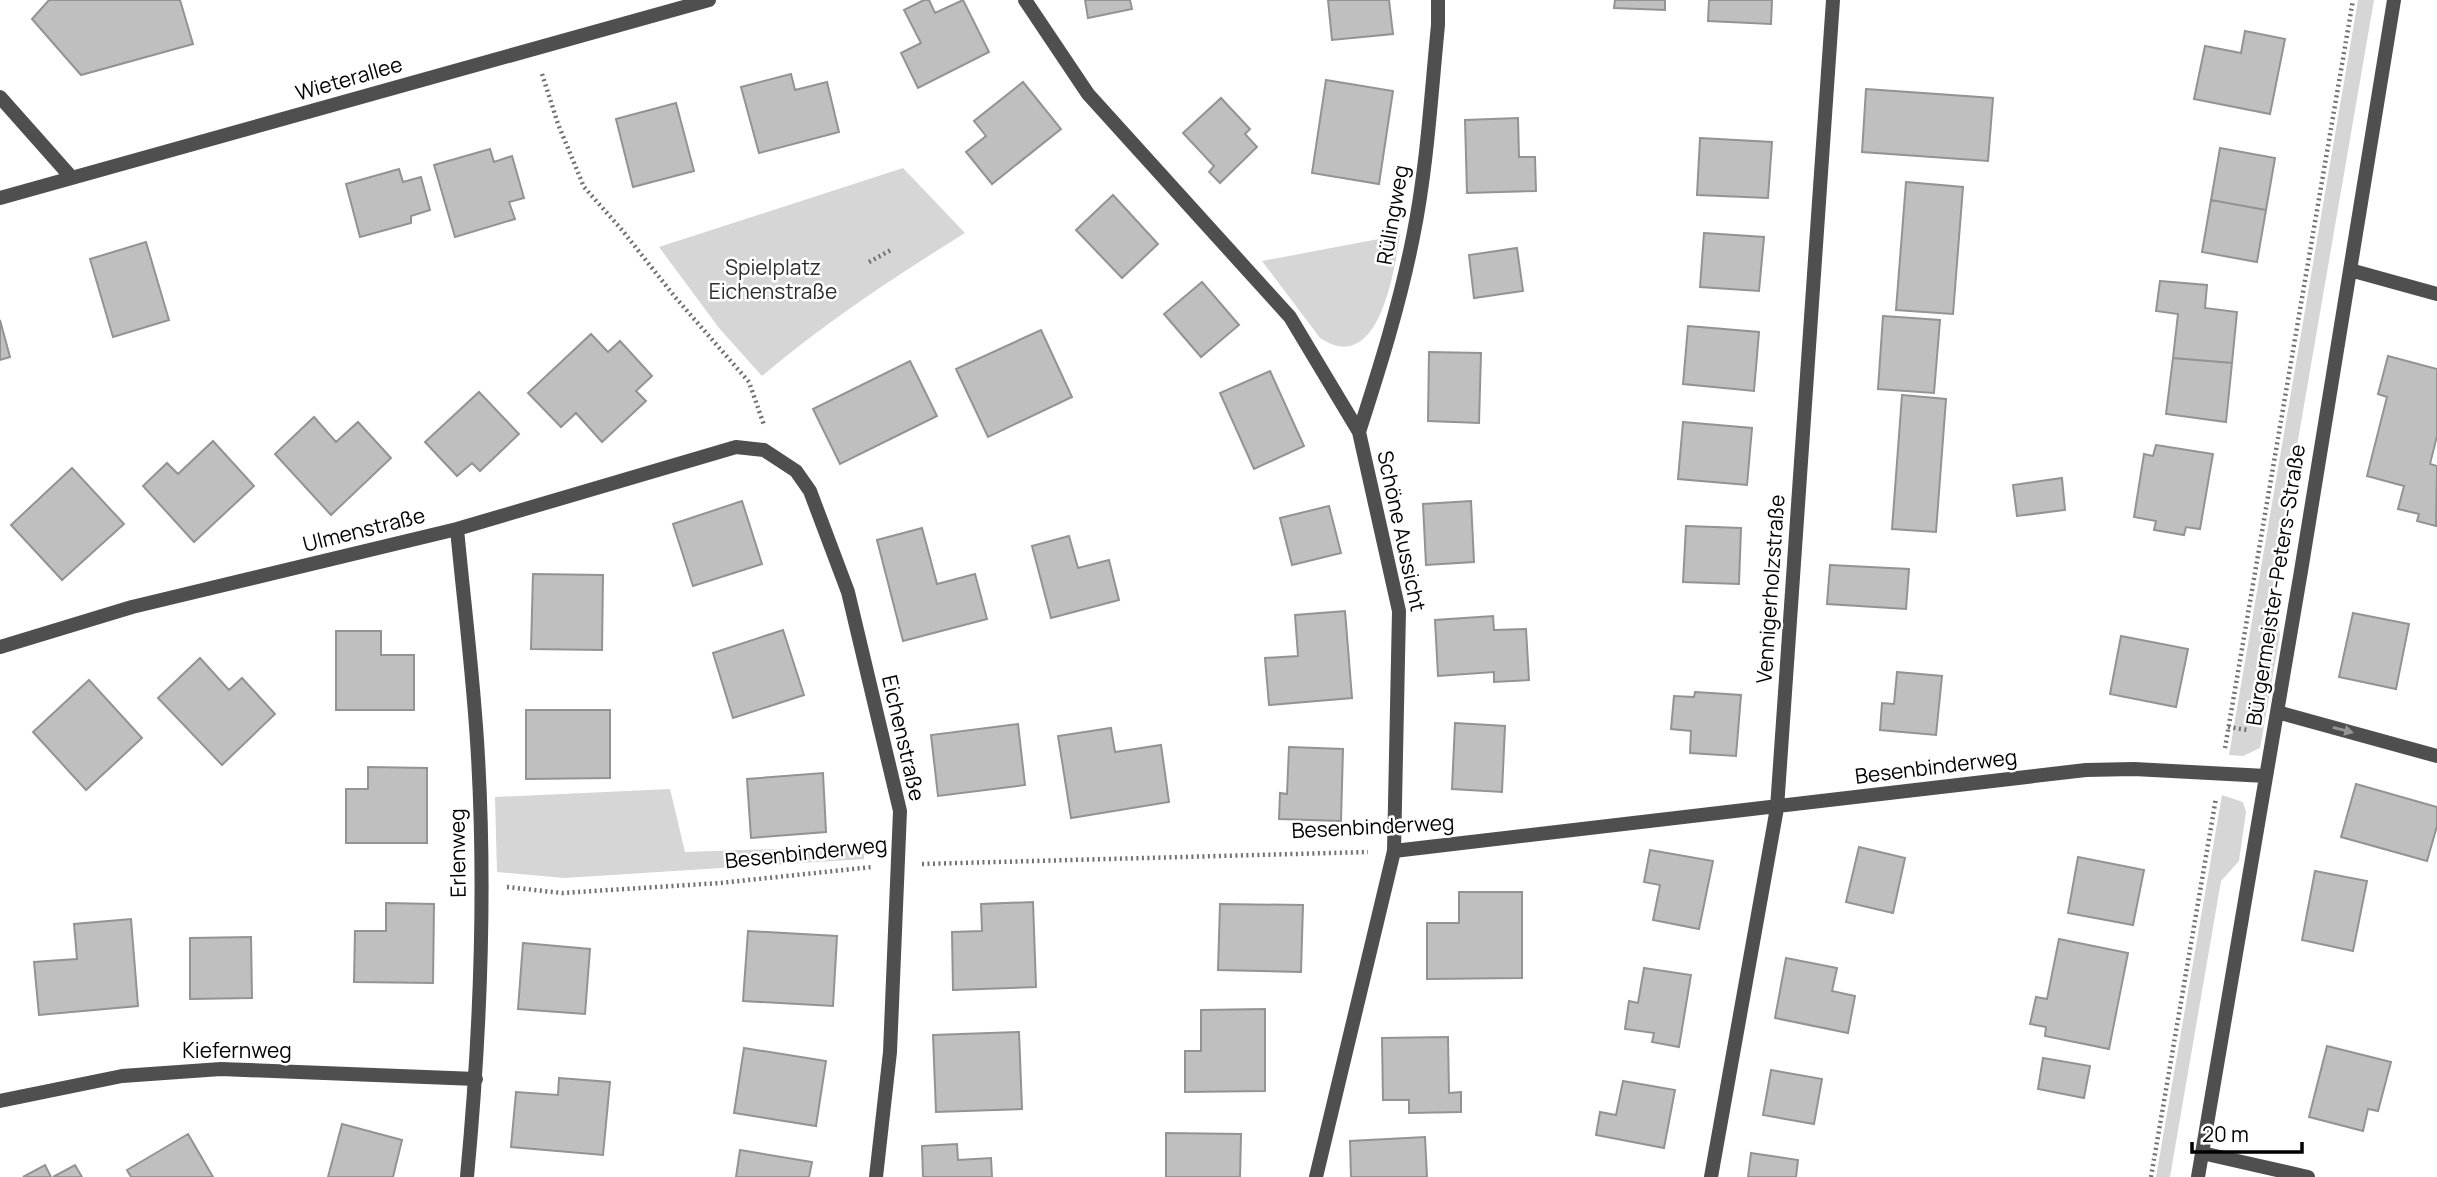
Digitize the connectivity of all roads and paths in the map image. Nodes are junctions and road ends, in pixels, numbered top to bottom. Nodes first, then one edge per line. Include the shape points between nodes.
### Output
1 (709, 0) edge
2 (1024, 0) edge
3 (1437, 0) edge
4 (1833, 0) edge
5 (2353, 0) edge
6 (2394, 0) edge
7 (535, 49) junction
8 (0, 97) edge
9 (72, 178) junction
10 (0, 198) edge
11 (891, 250) dead end
12 (869, 262) dead end
13 (2350, 270) junction
14 (2437, 294) edge
15 (1359, 432) junction
16 (736, 447) joint
17 (764, 450) junction
18 (457, 529) junction
19 (0, 647) edge
20 (2277, 712) junction
21 (2437, 756) edge
22 (2220, 774) junction
23 (2266, 776) junction
24 (1777, 808) junction
25 (1394, 851) junction
26 (898, 864) junction
27 (481, 885) junction
28 (476, 1079) junction
29 (0, 1101) edge
30 (2202, 1153) junction
31 (467, 1177) edge
32 (876, 1177) edge
33 (1316, 1177) edge
34 (1711, 1177) edge
35 (2151, 1177) edge
36 (2198, 1177) edge
37 (2308, 1177) edge

1 - 7 street, Wieterallee
2 - 15 street, Schöne Aussicht via 1088,94 1290,317
3 - 15 street, Rülingweg via 1438,25 1413,236 1392,328
4 - 24 street, Vennigerholzstraße
5 - 22 path
6 - 13 street, Bürgermeister-Peters-Straße
7 - 9 street, Wieterallee
7 - 17 path via 584,187 750,383 764,423
8 - 9 street
9 - 10 street, Wieterallee
11 - 12 path
13 - 14 street
13 - 20 street, Bürgermeister-Peters-Straße
15 - 25 street, Schöne Aussicht via 1399,611
16 - 17 street, Eichenstraße
16 - 18 street, Ulmenstraße
17 - 26 street, Eichenstraße via 796,471 810,491 848,592 900,811
18 - 19 street, Ulmenstraße via 132,607
18 - 27 street, Erlenweg via 478,756
20 -> 21 street
20 - 23 street, Bürgermeister-Peters-Straße
22 - 23 street, Besenbinderweg
22 - 24 street, Besenbinderweg via 2086,769
22 - 35 path
23 - 30 street, Bürgermeister-Peters-Straße
24 - 25 street, Besenbinderweg
24 - 34 street, Vennigerholzstraße
25 - 26 path, Besenbinderweg
25 - 33 street, Schöne Aussicht
26 - 27 path, Besenbinderweg via 720,883 562,892
26 - 32 street, Eichenstraße via 890,1052
27 - 28 street, Erlenweg
28 - 29 street, Kiefernweg via 221,1069 122,1076
28 - 31 street, Erlenweg
30 - 36 street, Bürgermeister-Peters-Straße
30 - 37 street

